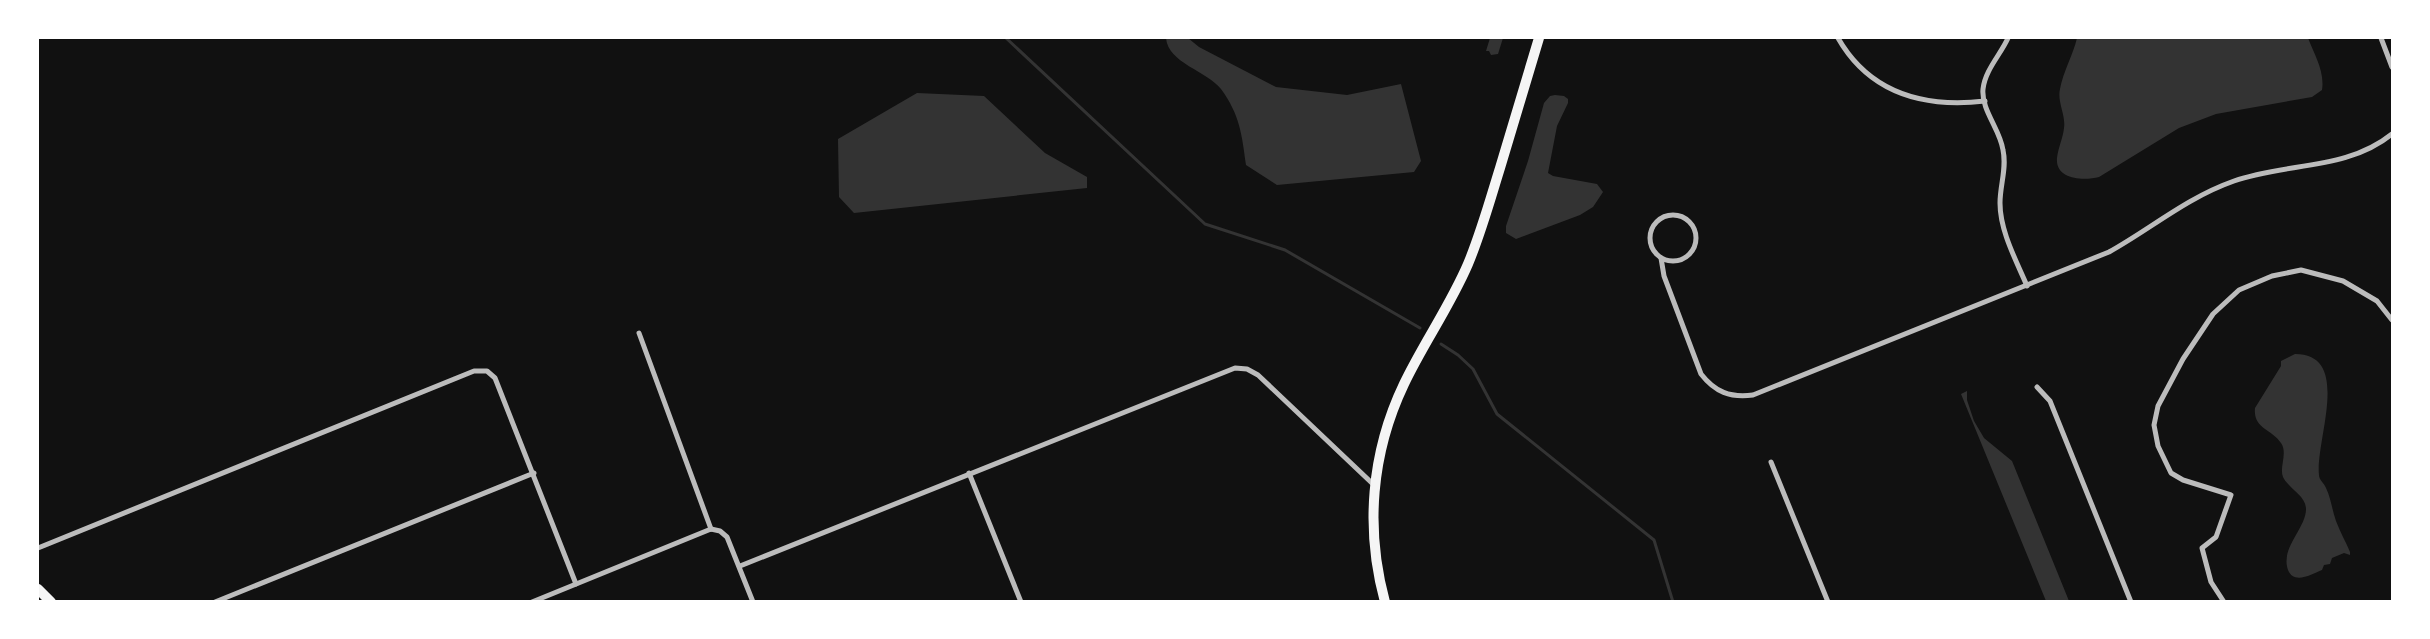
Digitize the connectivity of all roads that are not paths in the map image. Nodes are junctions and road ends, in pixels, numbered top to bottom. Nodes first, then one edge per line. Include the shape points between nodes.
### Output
1 (1539, 38) edge
2 (1838, 38) edge
3 (2008, 38) edge
4 (2381, 38) edge
5 (2392, 67) edge
6 (1985, 101) junction
7 (2392, 134) edge
8 (1661, 258) junction
9 (2026, 286) junction
10 (2392, 320) edge
11 (639, 333) dead end
12 (2038, 387) dead end
13 (1771, 462) dead end
14 (970, 473) junction
15 (534, 474) junction
16 (1375, 485) junction
17 (712, 529) junction
18 (38, 548) edge
19 (740, 566) junction
20 (576, 584) junction
21 (38, 590) edge
22 (51, 602) edge
23 (215, 602) edge
24 (532, 602) edge
25 (753, 602) edge
26 (1020, 602) edge
27 (1386, 602) edge
28 (1828, 602) edge
29 (2131, 602) edge
30 (2224, 602) edge

1 - 16 main road via 1474,249 1396,402 1381,448
2 - 6 street via 1868,73 1910,98 1944,104
3 - 6 street via 1986,78
4 - 5 street
6 - 9 street via 2004,150 2002,217
7 - 9 street via 2381,143 2331,163 2259,174 2214,189 2174,209 2109,252
8 - 8 street via 1668,261 1682,259 1693,250 1696,234 1681,217 1666,217 1654,227 1650,240
8 - 9 street via 1664,276 1701,374 1720,392 1741,397
10 - 30 street via 2377,301 2343,281 2301,270 2272,276 2239,290 2213,314 2183,359 2158,406 2154,425 2158,446 2171,473 2231,495 2216,537 2202,548 2211,582
11 - 17 street
12 - 29 street via 2050,401
13 - 28 street
14 - 16 street via 1235,368 1247,369 1258,375
14 - 19 street
14 - 26 street
15 - 18 street via 495,378 487,371 474,371
15 - 20 street
15 - 23 street
16 - 27 main road via 1373,535
17 - 19 street via 727,537
17 - 20 street
19 - 25 street
20 - 24 street
21 - 22 main road

